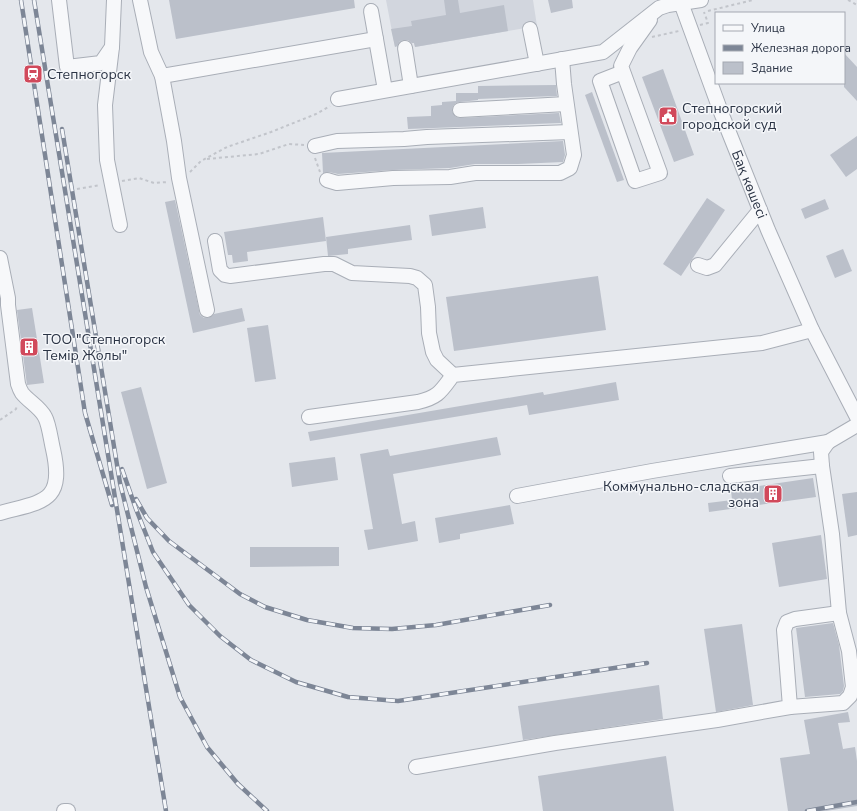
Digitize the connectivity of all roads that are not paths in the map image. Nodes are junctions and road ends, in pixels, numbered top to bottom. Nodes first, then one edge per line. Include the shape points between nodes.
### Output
1 (59, 0) edge
2 (114, 0) edge
3 (140, 0) edge
4 (681, 2) edge
5 (703, 6) edge
6 (659, 8) junction
7 (371, 11) dead end
8 (530, 29) dead end
9 (376, 39) junction
10 (112, 47) junction
11 (405, 48) dead end
12 (562, 59) junction
13 (537, 64) junction
14 (623, 72) junction
15 (162, 76) junction
16 (411, 86) junction
17 (385, 90) junction
18 (338, 99) road end
19 (566, 104) junction
20 (460, 110) dead end
21 (570, 132) junction
22 (315, 146) road end
23 (327, 180) road end
24 (760, 210) junction
25 (120, 225) dead end
26 (216, 241) dead end
27 (0, 258) edge
28 (698, 265) dead end
29 (207, 310) dead end
30 (812, 330) junction
31 (453, 375) junction
32 (309, 417) dead end
33 (857, 417) edge
34 (857, 425) edge
35 (828, 442) junction
36 (822, 466) junction
37 (730, 476) dead end
38 (517, 496) dead end
39 (0, 513) edge
40 (839, 613) junction
41 (790, 707) junction
42 (416, 768) dead end
43 (64, 811) edge
44 (68, 811) edge

1 - 10 street via 67,66 101,63
2 - 10 street
3 - 15 street via 151,52
4 - 5 street
4 - 6 street
4 - 24 street, Бақ көшесі
6 - 12 street via 603,52
6 - 14 street via 630,48 621,66
7 - 9 street
8 - 13 street
9 - 15 street
9 - 17 street
10 - 25 street via 105,105 107,160
11 - 16 street
12 - 13 street
12 - 19 street
13 - 16 street
14 - 14 street via 660,172 635,181 600,81
15 - 29 street via 179,178
16 - 17 street
17 - 18 street
19 - 20 street
19 - 21 street
21 - 22 street via 337,141
21 - 23 street via 574,155 570,168 560,172 475,173 450,177 393,178 338,183
24 - 28 street via 715,265 707,268
24 - 30 street, Бақ көшесі
26 - 31 street via 220,270 230,276 334,264 352,273 417,278 425,285 433,352 437,360
27 - 39 street via 8,298 18,384 22,393 45,416 56,467 56,482 50,495 42,501
30 - 31 street via 762,343
30 - 33 street, Бақ көшесі
31 - 32 street via 431,399
34 - 35 street
35 - 36 street via 821,452
35 - 38 street
36 - 37 street
36 - 40 street via 832,534
40 - 41 street via 787,622 784,630
40 - 41 street via 849,652 853,687 850,696 843,703
41 - 42 street via 555,743
43 - 44 street

